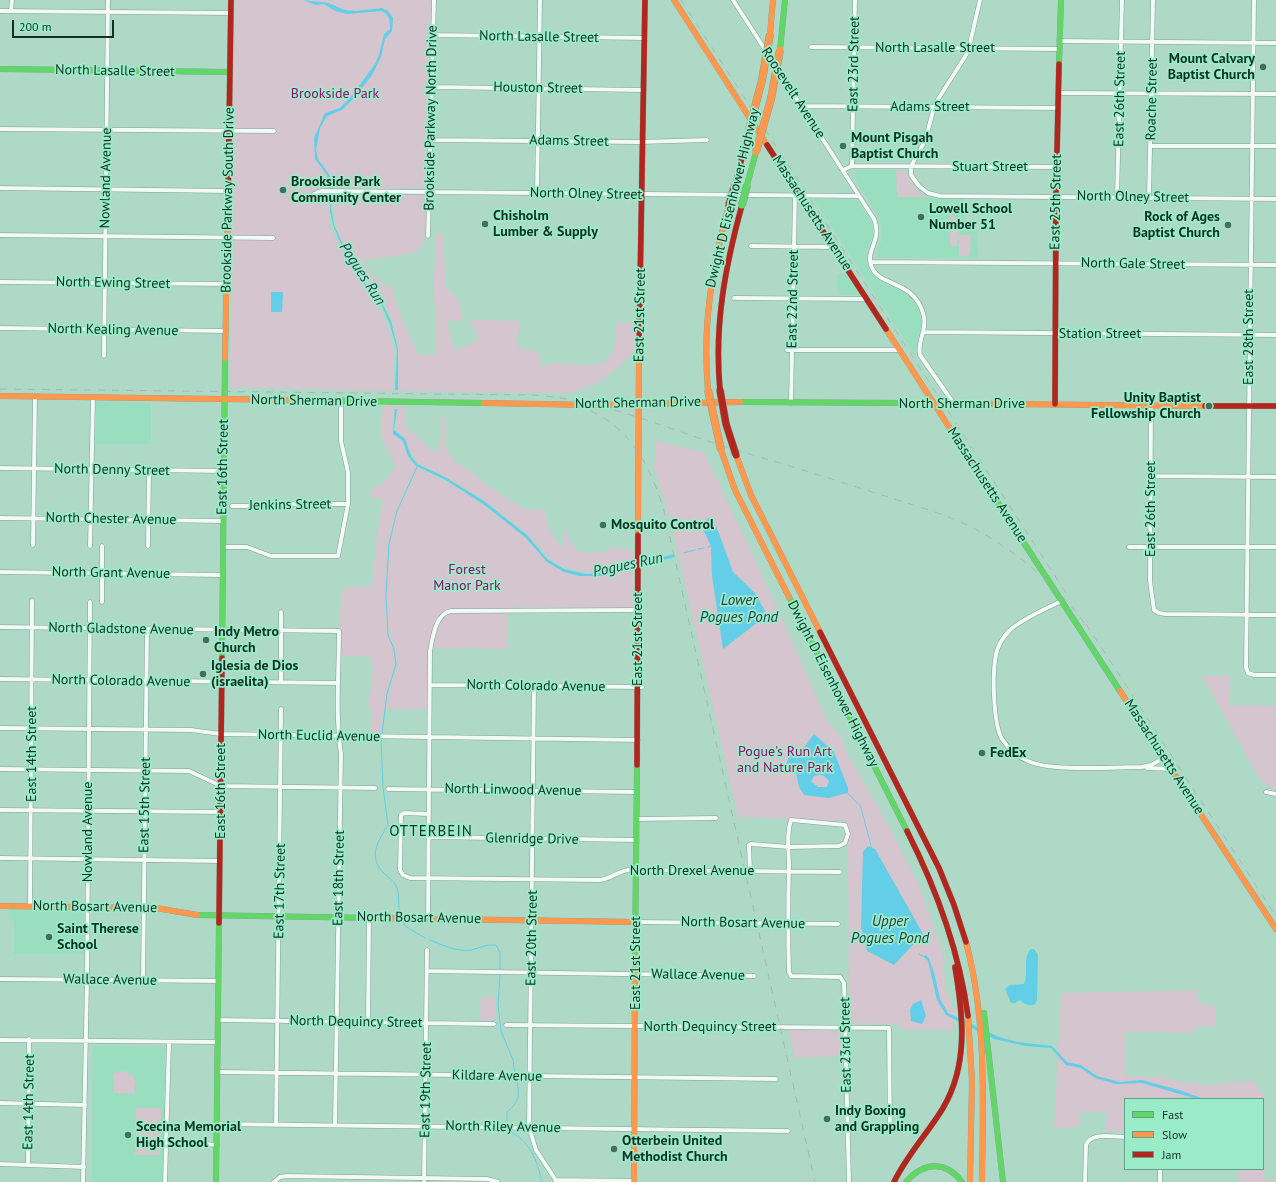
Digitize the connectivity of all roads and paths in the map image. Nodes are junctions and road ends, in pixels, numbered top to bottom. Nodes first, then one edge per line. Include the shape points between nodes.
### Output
1 (12, 0) edge
2 (108, 0) edge
3 (231, 0) edge
4 (434, 0) edge
5 (540, 0) edge
6 (645, 0) edge
7 (674, 0) edge
8 (733, 0) edge
9 (773, 0) edge
10 (785, 0) edge
11 (788, 0) edge
12 (855, 0) edge
13 (980, 0) edge
14 (1061, 0) edge
15 (1122, 0) edge
16 (1153, 0) edge
17 (1254, 0) edge
18 (0, 11) edge
19 (11, 11) junction
20 (108, 12) junction
21 (231, 13) junction
22 (784, 17) junction
23 (433, 36) junction
24 (539, 37) junction
25 (644, 38) junction
26 (1121, 41) junction
27 (1153, 42) junction
28 (1253, 42) junction
29 (1276, 43) edge
30 (1059, 45) junction
31 (811, 47) dead end
32 (854, 47) junction
33 (970, 48) junction
34 (0, 70) edge
35 (107, 70) junction
36 (230, 72) junction
37 (432, 87) junction
38 (538, 88) junction
39 (644, 90) junction
40 (1058, 93) junction
41 (1120, 93) junction
42 (1152, 94) junction
43 (1252, 94) junction
44 (1276, 94) edge
45 (802, 106) junction
46 (853, 106) junction
47 (933, 107) junction
48 (1058, 108) junction
49 (0, 129) edge
50 (106, 130) junction
51 (229, 131) junction
52 (274, 131) dead end
53 (431, 140) junction
54 (707, 140) dead end
55 (537, 141) junction
56 (643, 141) junction
57 (1151, 146) junction
58 (1251, 146) junction
59 (1276, 146) edge
60 (852, 166) junction
61 (911, 166) junction
62 (1057, 167) junction
63 (843, 170) junction
64 (0, 188) edge
65 (106, 189) junction
66 (228, 190) junction
67 (430, 192) junction
68 (537, 193) junction
69 (314, 194) dead end
70 (642, 194) junction
71 (797, 195) junction
72 (859, 196) junction
73 (1056, 196) junction
74 (1118, 197) junction
75 (1149, 198) junction
76 (1250, 198) junction
77 (1276, 199) edge
78 (0, 235) edge
79 (105, 236) junction
80 (428, 236) dead end
81 (227, 238) junction
82 (273, 238) dead end
83 (751, 246) dead end
84 (794, 247) junction
85 (834, 247) junction
86 (871, 262) junction
87 (1055, 263) junction
88 (1249, 265) junction
89 (1276, 265) edge
90 (0, 282) edge
91 (104, 283) junction
92 (227, 284) junction
93 (734, 298) dead end
94 (794, 298) junction
95 (867, 299) junction
96 (0, 328) edge
97 (104, 330) junction
98 (226, 331) junction
99 (924, 332) junction
100 (1055, 334) junction
101 (1249, 335) junction
102 (1276, 335) edge
103 (787, 350) dead end
104 (793, 350) junction
105 (900, 350) junction
106 (104, 356) dead end
107 (0, 396) edge
108 (36, 397) junction
109 (93, 398) junction
110 (224, 399) junction
111 (341, 402) junction
112 (792, 403) junction
113 (639, 404) junction
114 (935, 404) junction
115 (954, 404) junction
116 (1055, 404) junction
117 (1151, 405) junction
118 (1249, 406) junction
119 (1276, 406) edge
120 (0, 468) edge
121 (35, 469) junction
122 (92, 470) junction
123 (148, 470) junction
124 (223, 471) junction
125 (1151, 476) junction
126 (1248, 476) junction
127 (1276, 477) edge
128 (348, 504) junction
129 (232, 506) dead end
130 (0, 518) edge
131 (34, 518) junction
132 (91, 519) junction
133 (148, 520) junction
134 (223, 521) junction
135 (34, 545) dead end
136 (90, 546) dead end
137 (102, 546) dead end
138 (148, 546) dead end
139 (1151, 546) junction
140 (1247, 546) junction
141 (223, 547) junction
142 (1129, 547) dead end
143 (1276, 547) edge
144 (0, 572) edge
145 (102, 573) junction
146 (222, 575) junction
147 (1061, 601) junction
148 (32, 602) dead end
149 (90, 602) dead end
150 (102, 602) dead end
151 (638, 610) junction
152 (281, 612) dead end
153 (1246, 615) junction
154 (1276, 615) edge
155 (0, 628) edge
156 (32, 628) junction
157 (90, 628) junction
158 (147, 629) junction
159 (222, 630) junction
160 (281, 630) junction
161 (339, 631) joint
162 (1276, 675) edge
163 (0, 679) edge
164 (32, 680) junction
165 (89, 680) junction
166 (146, 681) junction
167 (222, 682) junction
168 (281, 682) junction
169 (338, 683) junction
170 (430, 685) junction
171 (534, 686) junction
172 (640, 688) junction
173 (281, 709) dead end
174 (0, 728) edge
175 (32, 728) junction
176 (89, 729) junction
177 (146, 729) junction
178 (221, 734) junction
179 (281, 735) junction
180 (339, 736) junction
181 (430, 737) junction
182 (534, 739) junction
183 (638, 740) junction
184 (1164, 758) junction
185 (1142, 768) junction
186 (0, 769) edge
187 (32, 769) junction
188 (1172, 769) junction
189 (88, 770) junction
190 (146, 770) junction
191 (221, 786) junction
192 (281, 787) junction
193 (340, 788) junction
194 (375, 788) dead end
195 (388, 788) dead end
196 (429, 789) junction
197 (533, 791) junction
198 (638, 792) junction
199 (1266, 792) dead end
200 (1276, 794) edge
201 (0, 810) edge
202 (31, 810) junction
203 (88, 811) junction
204 (145, 812) junction
205 (221, 812) junction
206 (429, 814) junction
207 (716, 818) dead end
208 (637, 819) junction
209 (428, 837) junction
210 (533, 839) junction
211 (637, 840) junction
212 (789, 846) junction
213 (0, 858) edge
214 (31, 858) junction
215 (88, 859) junction
216 (145, 860) junction
217 (220, 861) junction
218 (636, 870) junction
219 (750, 871) junction
220 (789, 872) junction
221 (840, 872) dead end
222 (428, 878) junction
223 (532, 880) junction
224 (0, 906) edge
225 (30, 906) junction
226 (87, 907) junction
227 (144, 907) junction
228 (220, 916) junction
229 (279, 917) junction
230 (339, 917) junction
231 (369, 918) junction
232 (428, 919) junction
233 (532, 920) junction
234 (636, 922) junction
235 (788, 924) junction
236 (838, 924) dead end
237 (1276, 929) edge
238 (427, 950) dead end
239 (427, 971) junction
240 (531, 973) junction
241 (636, 974) junction
242 (754, 976) dead end
243 (0, 979) edge
244 (87, 980) junction
245 (144, 980) junction
246 (219, 981) junction
247 (964, 1012) junction
248 (219, 1020) junction
249 (278, 1021) junction
250 (337, 1022) junction
251 (368, 1022) junction
252 (426, 1023) junction
253 (494, 1024) dead end
254 (506, 1024) dead end
255 (530, 1025) junction
256 (635, 1026) junction
257 (846, 1028) junction
258 (29, 1039) junction
259 (0, 1040) edge
260 (86, 1040) junction
261 (169, 1042) junction
262 (218, 1042) junction
263 (985, 1046) junction
264 (218, 1072) junction
265 (277, 1072) junction
266 (335, 1073) junction
267 (426, 1074) junction
268 (530, 1076) junction
269 (635, 1078) junction
270 (776, 1079) dead end
271 (0, 1103) edge
272 (29, 1103) junction
273 (84, 1105) junction
274 (217, 1124) junction
275 (276, 1125) junction
276 (335, 1125) junction
277 (425, 1126) junction
278 (529, 1128) junction
279 (634, 1129) junction
280 (788, 1131) dead end
281 (890, 1131) dead end
282 (1124, 1137) edge
283 (167, 1141) junction
284 (217, 1145) junction
285 (0, 1164) edge
286 (28, 1164) junction
287 (84, 1167) junction
288 (1160, 1170) edge
289 (424, 1180) edge
290 (556, 1181) edge
291 (83, 1182) edge
292 (165, 1182) edge
293 (216, 1182) edge
294 (274, 1182) edge
295 (498, 1182) edge
296 (634, 1182) edge
297 (849, 1182) edge
298 (894, 1182) edge
299 (906, 1182) edge
300 (962, 1182) edge
301 (970, 1182) edge
302 (982, 1182) edge
303 (1003, 1182) edge
304 (1085, 1182) edge
305 (1160, 1182) edge

1 - 19 street
2 - 20 street, Nowland Avenue
3 - 21 main road, Brookside Parkway South Drive
4 - 23 street, Brookside Parkway North Drive
5 - 24 street
6 - 25 main road, East 21st Street
7 - 71 main road, Massachusetts Avenue
8 - 45 street, Roosevelt Avenue
9 - 247 main road, Dwight D Eisenhower Highway, bridge via 762,80 712,268 706,308 705,359 708,390 721,450 735,490 925,868 944,912 958,958
10 - 22 main road, Dwight D Eisenhower Highway
11 - 22 main road
12 - 32 street, East 23rd Street
13 - 33 street
14 - 30 main road, East 25th Street
15 - 26 street, East 26th Street
16 - 27 street, Roache Street
17 - 28 street, East 28th Street
18 - 19 street
19 - 20 street
20 - 21 street
20 - 35 street, Nowland Avenue
21 - 36 main road, Brookside Parkway South Drive
22 - 263 main road, Dwight D Eisenhower Highway, bridge via 772,93 726,266 720,302 717,351 726,424 752,494 939,868 958,916 972,967 983,1021
23 - 24 street, North Lasalle Street
23 - 37 street, Brookside Parkway North Drive
24 - 25 street, North Lasalle Street
24 - 38 street
25 - 39 main road, East 21st Street
26 - 27 street, North Lasalle Street
26 - 30 street, North Lasalle Street
26 - 41 street, East 26th Street
27 - 28 street, North Lasalle Street
27 - 42 street, Roache Street
28 - 29 street, North Lasalle Street
28 - 43 street, East 28th Street
30 - 33 street, North Lasalle Street
30 - 40 main road, East 25th Street
31 - 32 street, North Lasalle Street
32 - 33 street, North Lasalle Street
32 - 46 street, East 23rd Street
33 - 47 street
34 - 35 main road, North Lasalle Street
35 - 36 main road, North Lasalle Street
35 - 50 street, Nowland Avenue
36 - 51 main road, Brookside Parkway South Drive
37 - 38 street, Houston Street
37 - 53 street, Brookside Parkway North Drive
38 - 39 street, Houston Street
38 - 55 street
39 - 56 main road, East 21st Street
40 - 41 street
40 - 48 main road, East 25th Street
41 - 42 street
41 - 74 street, East 26th Street
42 - 43 street
42 - 57 street, Roache Street
43 - 44 street
43 - 58 street, East 28th Street
45 - 46 street, Adams Street
45 - 63 street, Roosevelt Avenue
46 - 47 street, Adams Street
46 - 60 street, East 23rd Street
47 - 48 street, Adams Street
47 - 61 street via 925,141
48 - 62 main road, East 25th Street
49 - 50 street
50 - 51 street
50 - 65 street, Nowland Avenue
51 - 52 street
51 - 66 main road, Brookside Parkway South Drive
53 - 55 street, Adams Street
53 - 67 street, Brookside Parkway North Drive
54 - 56 street, Adams Street
55 - 56 street, Adams Street
55 - 68 street
56 - 70 main road, East 21st Street
57 - 58 street
57 - 75 street, Roache Street
58 - 59 street
58 - 76 street, East 28th Street
60 - 61 street, Stuart Street
60 - 63 street
61 - 62 street, Stuart Street
61 - 73 street, North Olney Street via 911,175 916,183 926,192 936,196
62 - 73 main road, East 25th Street
63 - 72 street, Roosevelt Avenue
64 - 65 street
65 - 66 street
65 - 79 street, Nowland Avenue
66 - 81 main road, Brookside Parkway South Drive
67 - 68 street, North Olney Street
67 - 69 street, North Olney Street via 321,191
67 - 80 street, Brookside Parkway North Drive
68 - 70 street, North Olney Street
70 - 71 street, North Olney Street
70 - 113 main road, East 21st Street
71 - 72 street, North Olney Street
71 - 84 street, East 22nd Street
71 - 85 main road, Massachusetts Avenue
72 - 86 street, Roosevelt Avenue via 878,228 871,252
73 - 74 street, North Olney Street
73 - 87 main road, East 25th Street
74 - 75 street, North Olney Street
75 - 76 street, North Olney Street
76 - 77 street, North Olney Street
76 - 88 street, East 28th Street
78 - 79 street
79 - 81 street
79 - 91 street, Nowland Avenue
81 - 82 street
81 - 92 main road, Brookside Parkway South Drive
83 - 84 street
84 - 85 street
84 - 94 street, East 22nd Street
85 - 95 main road, Massachusetts Avenue
86 - 87 street, North Gale Street
86 - 99 street via 880,277 900,285 914,298 923,315
87 - 88 street, North Gale Street
87 - 100 main road, East 25th Street
88 - 89 street, North Gale Street
88 - 101 street, East 28th Street
90 - 91 street, North Ewing Street
91 - 92 street, North Ewing Street
91 - 97 street, Nowland Avenue
92 - 98 main road, Brookside Parkway South Drive
93 - 94 street
94 - 95 street
94 - 104 street, East 22nd Street
95 - 105 main road, Massachusetts Avenue
96 - 97 street, North Kealing Avenue
97 - 98 street, North Kealing Avenue
97 - 106 street, Nowland Avenue
98 - 110 main road, Brookside Parkway South Drive
99 - 100 street, Station Street
99 - 115 street via 919,351
100 - 101 street, Station Street
100 - 116 main road, East 25th Street
101 - 102 street, Station Street
101 - 118 street, East 28th Street
103 - 104 street
104 - 105 street
104 - 112 street, East 22nd Street
105 - 114 main road, Massachusetts Avenue
107 - 108 main road, North Sherman Drive
108 - 109 main road, North Sherman Drive
108 - 121 street
109 - 110 main road, North Sherman Drive
109 - 122 street
110 - 111 main road, North Sherman Drive
110 - 124 main road, East 16th Street
111 - 113 main road, North Sherman Drive
111 - 128 street via 340,438 348,472
112 - 113 main road, North Sherman Drive
112 - 114 main road, North Sherman Drive
113 - 151 main road, East 21st Street
114 - 115 main road, North Sherman Drive
114 - 147 main road, Massachusetts Avenue
115 - 116 main road, North Sherman Drive
116 - 117 main road, North Sherman Drive
117 - 118 main road, North Sherman Drive
117 - 125 street, East 26th Street
118 - 119 main road, North Sherman Drive
118 - 126 street, East 28th Street
120 - 121 street, North Denny Street
121 - 122 street, North Denny Street
121 - 131 street
122 - 123 street, North Denny Street
122 - 132 street
123 - 124 street, North Denny Street
123 - 133 street
124 - 134 main road, East 16th Street
125 - 126 street
125 - 139 street, East 26th Street
126 - 127 street
126 - 140 street, East 28th Street
128 - 129 street, Jenkins Street
128 - 141 street via 338,556 269,556 247,547
130 - 131 street, North Chester Avenue
131 - 132 street, North Chester Avenue
131 - 135 street
132 - 133 street, North Chester Avenue
132 - 136 street
133 - 134 street, North Chester Avenue
133 - 138 street
134 - 141 main road, East 16th Street
137 - 145 street
139 - 140 street
139 - 142 street
139 - 153 street, East 26th Street via 1150,581 1156,612
140 - 143 street
140 - 153 street, East 28th Street
141 - 146 main road, East 16th Street
144 - 145 street, North Grant Avenue
145 - 146 street, North Grant Avenue
145 - 150 street
146 - 159 main road, East 16th Street
147 - 184 main road, Massachusetts Avenue
147 - 185 street via 1014,626 1000,645 995,666 996,717 1002,739 1016,753 1036,764
148 - 156 street, East 14th Street
149 - 157 street, Nowland Avenue
151 - 170 street via 450,611 442,614 438,620 430,651
151 - 172 main road, East 21st Street
152 - 160 street
153 - 154 street
153 - 162 street, East 28th Street via 1248,673
155 - 156 street, North Gladstone Avenue
156 - 157 street, North Gladstone Avenue
156 - 164 street, East 14th Street
157 - 158 street, North Gladstone Avenue
157 - 165 street, Nowland Avenue
158 - 159 street, North Gladstone Avenue
158 - 166 street, East 15th Street
159 - 160 street, North Gladstone Avenue
159 - 167 main road, East 16th Street
160 - 161 street, North Gladstone Avenue
160 - 168 street
161 - 169 street, East 18th Street
163 - 164 street, North Colorado Avenue
164 - 165 street, North Colorado Avenue
164 - 175 street, East 14th Street
165 - 166 street, North Colorado Avenue
165 - 176 street, Nowland Avenue
166 - 167 street, North Colorado Avenue
166 - 177 street, East 15th Street
167 - 168 street, North Colorado Avenue
167 - 178 main road, East 16th Street
168 - 169 street, North Colorado Avenue
169 - 180 street, East 18th Street
170 - 171 street, North Colorado Avenue
170 - 181 street
171 - 172 street, North Colorado Avenue
171 - 182 street, East 20th Street
172 - 183 main road, East 21st Street
173 - 179 street, East 17th Street
174 - 175 street, North Euclid Avenue
175 - 176 street, North Euclid Avenue
175 - 187 street, East 14th Street
176 - 177 street, North Euclid Avenue
176 - 189 street, Nowland Avenue
177 - 178 street, North Euclid Avenue
177 - 190 street, East 15th Street
178 - 179 street, North Euclid Avenue
178 - 191 main road, East 16th Street
179 - 180 street, North Euclid Avenue
179 - 192 street, East 17th Street
180 - 181 street, North Euclid Avenue
180 - 193 street, East 18th Street
181 - 182 street, North Euclid Avenue
181 - 196 street
182 - 183 street, North Euclid Avenue
182 - 197 street, East 20th Street
183 - 198 main road, East 21st Street
184 - 185 street
184 - 188 main road, Massachusetts Avenue
185 - 188 street
186 - 187 street
187 - 189 street
187 - 202 street, East 14th Street
188 - 237 main road, Massachusetts Avenue
189 - 190 street
189 - 203 street, Nowland Avenue
190 - 191 street via 191,771
190 - 204 street, East 15th Street
191 - 192 street
191 - 205 main road, East 16th Street
192 - 193 street
192 - 229 street, East 17th Street
193 - 194 street
193 - 230 street, East 18th Street
195 - 196 street, North Linwood Avenue
196 - 197 street, North Linwood Avenue
196 - 206 street
197 - 198 street, North Linwood Avenue
197 - 210 street, East 20th Street
198 - 208 main road, East 21st Street
199 - 200 street
201 - 202 street
202 - 203 street
202 - 214 street, East 14th Street
203 - 204 street
203 - 215 street, Nowland Avenue
204 - 205 street
204 - 216 street, East 15th Street
205 - 217 main road, East 16th Street
206 - 209 street
206 - 222 street, North Drexel Avenue via 404,813 401,817 400,870 403,875 413,878
207 - 208 street
208 - 211 main road, East 21st Street
209 - 210 street, Glenridge Drive
209 - 222 street
210 - 211 street, Glenridge Drive
210 - 223 street, East 20th Street
211 - 218 main road, East 21st Street
212 - 212 street via 788,829 791,820 845,824 848,834 845,843 839,846
212 - 219 street via 749,845
212 - 220 street
213 - 214 street
214 - 215 street
214 - 225 street, East 14th Street
215 - 216 street
215 - 226 street, Nowland Avenue
216 - 217 street
216 - 227 street, East 15th Street
217 - 228 main road, East 16th Street
218 - 219 street, North Drexel Avenue
218 - 223 street, North Drexel Avenue via 623,871 603,880
218 - 234 main road, East 21st Street
219 - 220 street, North Drexel Avenue
220 - 221 street, North Drexel Avenue
220 - 235 street
222 - 223 street, North Drexel Avenue
222 - 232 street
223 - 233 street, East 20th Street
224 - 225 main road, North Bosart Avenue
225 - 226 main road, North Bosart Avenue
226 - 227 main road, North Bosart Avenue
226 - 244 street, Nowland Avenue
227 - 228 main road, North Bosart Avenue
227 - 245 street, East 15th Street
228 - 229 main road, North Bosart Avenue
228 - 246 main road, East 16th Street
229 - 230 main road, North Bosart Avenue
229 - 249 street, East 17th Street
230 - 231 main road, North Bosart Avenue
230 - 250 street, East 18th Street
231 - 232 main road, North Bosart Avenue
231 - 251 street
232 - 233 main road, North Bosart Avenue
233 - 234 main road, North Bosart Avenue
233 - 240 street, East 20th Street
234 - 235 street, North Bosart Avenue
234 - 241 main road, East 21st Street
235 - 236 street, North Bosart Avenue
235 - 257 street, East 23rd Street via 791,976 835,977 843,980
238 - 239 street, East 19th Street
239 - 240 street, Wallace Avenue
239 - 252 street, East 19th Street
240 - 241 street, Wallace Avenue
240 - 255 street, East 20th Street
241 - 242 street, Wallace Avenue
241 - 256 main road, East 21st Street
243 - 244 street, Wallace Avenue
244 - 245 street, Wallace Avenue
244 - 260 street, Nowland Avenue
245 - 246 street, Wallace Avenue
246 - 248 main road, East 16th Street
247 - 298 main road via 960,1069 950,1095
247 - 301 main road, Dwight D Eisenhower Highway via 970,1038
248 - 249 street, North Dequincy Street
248 - 262 main road, East 16th Street
249 - 250 street, North Dequincy Street
249 - 265 street, East 17th Street
250 - 251 street, North Dequincy Street
250 - 266 street, East 18th Street
251 - 252 street, North Dequincy Street
252 - 253 street, North Dequincy Street
252 - 267 street, East 19th Street
254 - 255 street, North Dequincy Street
255 - 256 street, North Dequincy Street
255 - 268 street, East 20th Street
256 - 257 street, North Dequincy Street
256 - 269 main road, East 21st Street
257 - 281 street, North Dequincy Street via 889,1028
257 - 297 street, East 23rd Street
258 - 259 street
258 - 260 street
258 - 272 street, East 14th Street
260 - 261 street
260 - 273 street, Nowland Avenue
261 - 262 street
261 - 283 street
262 - 264 main road, East 16th Street
263 - 302 main road
263 - 303 main road
264 - 265 street, Kildare Avenue
264 - 274 main road, East 16th Street
265 - 266 street, Kildare Avenue
265 - 275 street, East 17th Street
266 - 267 street, Kildare Avenue
266 - 276 street, East 18th Street
267 - 268 street, Kildare Avenue
267 - 277 street, East 19th Street
268 - 269 street, Kildare Avenue
268 - 278 street, East 20th Street
269 - 270 street, Kildare Avenue
269 - 279 main road, East 21st Street
271 - 272 street
272 - 273 street
272 - 286 street, East 14th Street
273 - 287 street, Nowland Avenue
274 - 275 street, North Riley Avenue
274 - 284 main road, East 16th Street
275 - 276 street, North Riley Avenue
276 - 277 street, North Riley Avenue
277 - 278 street, North Riley Avenue
277 - 289 street, East 19th Street
278 - 279 street, North Riley Avenue
278 - 290 street, East 20th Street via 536,1150
279 - 280 street, North Riley Avenue
279 - 296 main road, East 21st Street
282 - 304 street via 1089,1139 1086,1145
283 - 284 street
283 - 292 street
284 - 293 main road, East 16th Street
285 - 286 street
286 - 287 street
287 - 291 street, Nowland Avenue
288 - 305 street
289 - 294 street via 287,1176 280,1177
289 - 295 street via 489,1179
290 - 296 street
299 - 300 main road via 919,1169 932,1166 948,1168

